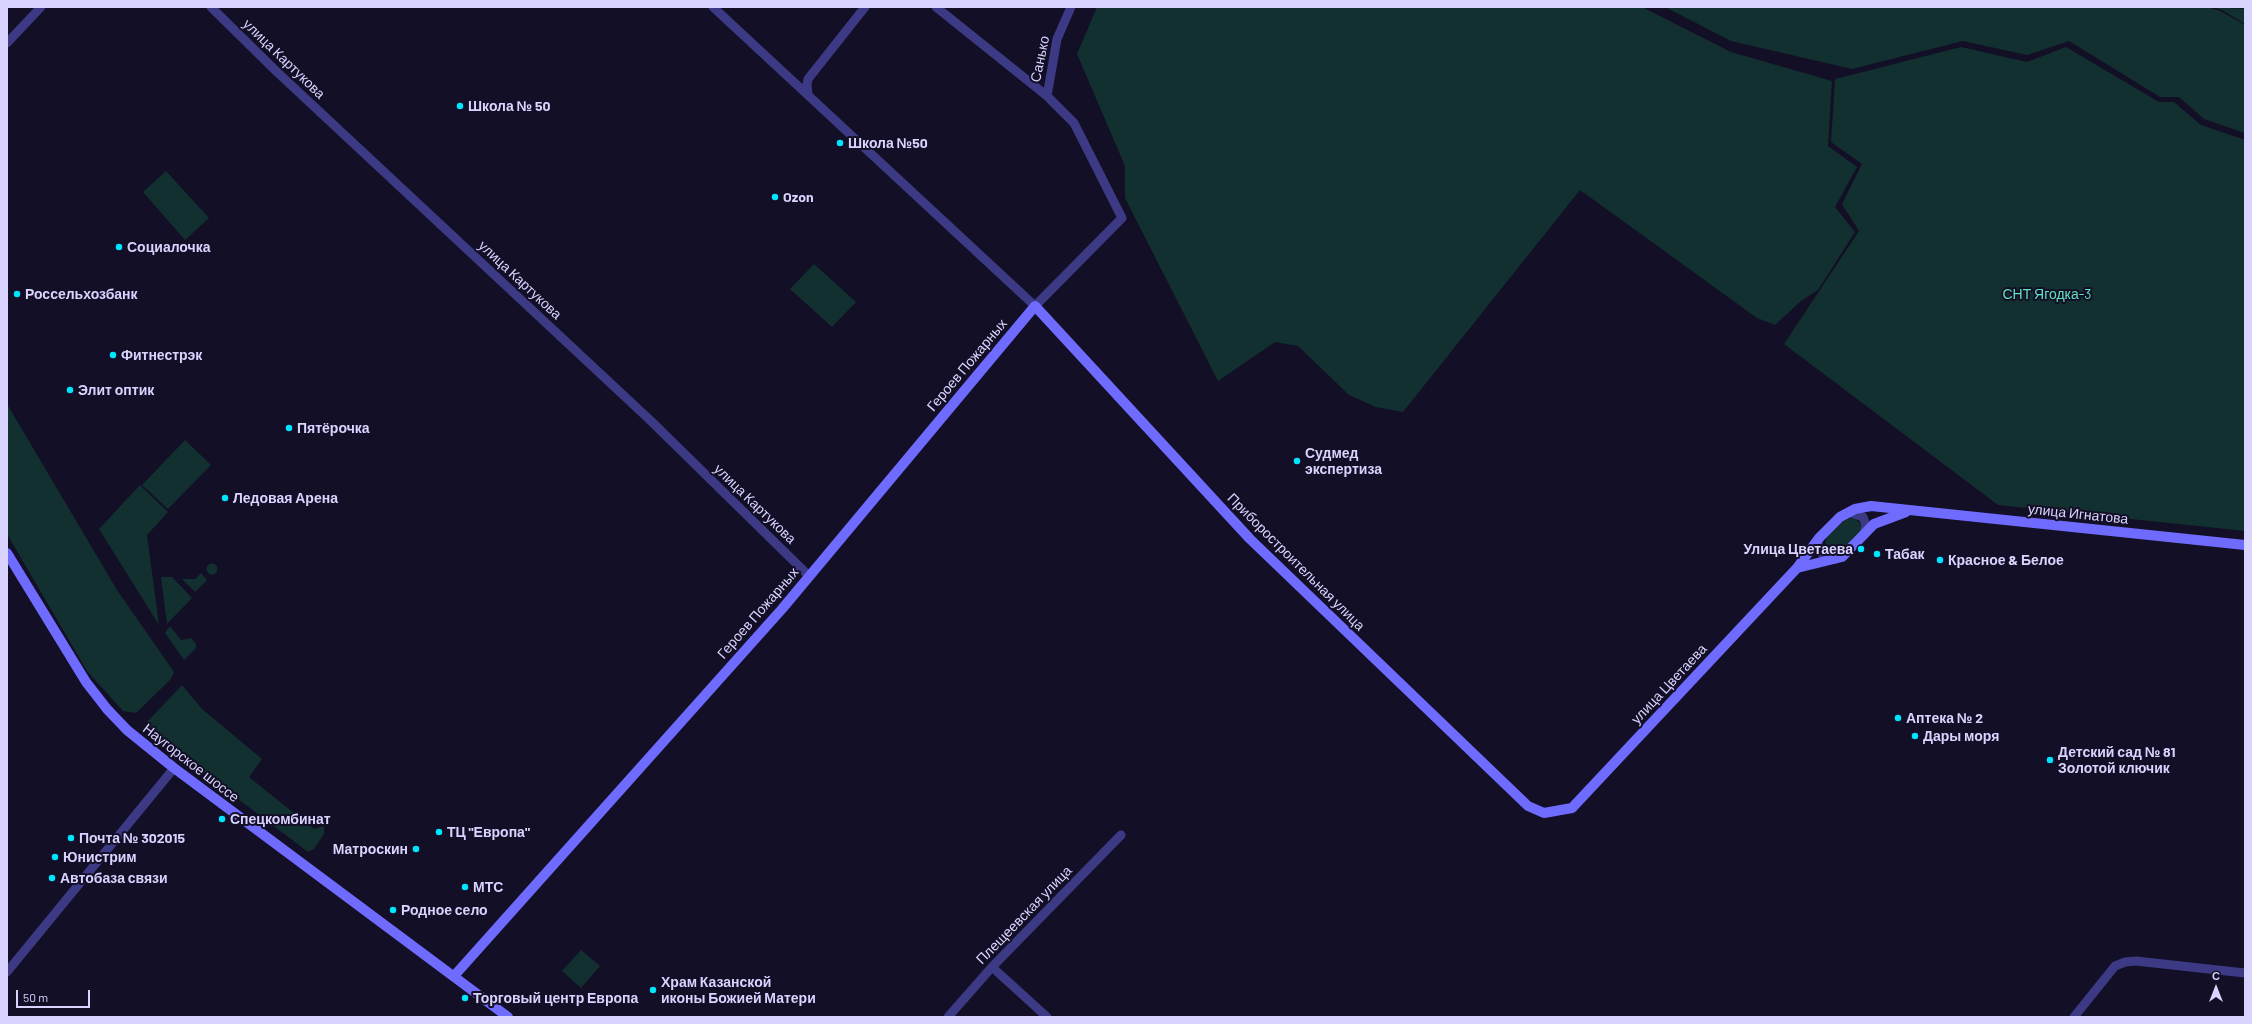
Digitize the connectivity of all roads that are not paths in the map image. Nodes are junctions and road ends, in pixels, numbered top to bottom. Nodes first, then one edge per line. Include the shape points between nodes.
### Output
1 (41, 7) edge
2 (211, 7) edge
3 (713, 7) edge
4 (865, 7) edge
5 (936, 7) edge
6 (1071, 7) edge
7 (7, 43) edge
8 (808, 94) junction
9 (1047, 96) junction
10 (1035, 306) junction
11 (1909, 511) junction
12 (1849, 512) junction
13 (1864, 535) junction
14 (1819, 538) junction
15 (2245, 545) edge
16 (7, 553) edge
17 (1835, 559) junction
18 (1797, 568) junction
19 (809, 576) junction
20 (174, 768) junction
21 (1556, 812) joint
22 (1121, 835) dead end
23 (992, 967) junction
24 (7, 972) edge
25 (2245, 973) edge
26 (454, 976) junction
27 (508, 1017) edge
28 (948, 1017) edge
29 (1047, 1017) edge
30 (2074, 1017) edge

1 - 7 street
2 - 19 street, улица Картукова via 282,77 651,421
3 - 8 street, Приборостроительная улица
4 - 8 street via 808,79
5 - 9 street
6 - 9 street, Санько via 1057,39
8 - 10 street, Приборостроительная улица
9 - 10 street via 1074,123 1122,218
10 - 19 main road, Героев Пожарных
10 - 21 main road, Приборостроительная улица via 1279,568 1528,806 1544,813
11 - 12 main road, улица Игнатова via 1871,506
11 - 13 main road, улица Игнатова via 1880,522
11 - 15 main road, улица Игнатова
12 - 13 street via 1863,517 1866,525
12 - 14 main road, улица Цветаева via 1840,517
13 - 17 main road, улица Игнатова via 1842,556
14 - 17 street via 1821,553
14 - 18 main road, улица Цветаева
16 - 20 main road, Наугорское шоссе via 86,682 106,709 127,730
17 - 18 main road
18 - 21 main road, улица Цветаева via 1581,799 1572,808
19 - 26 main road, Героев Пожарных
20 - 24 street
20 - 26 main road, Наугорское шоссе
22 - 23 street, Плещеевская улица
23 - 28 street, Плещеевская улица
23 - 29 street
25 - 30 street via 2125,962 2115,966
26 - 27 main road, Наугорское шоссе

